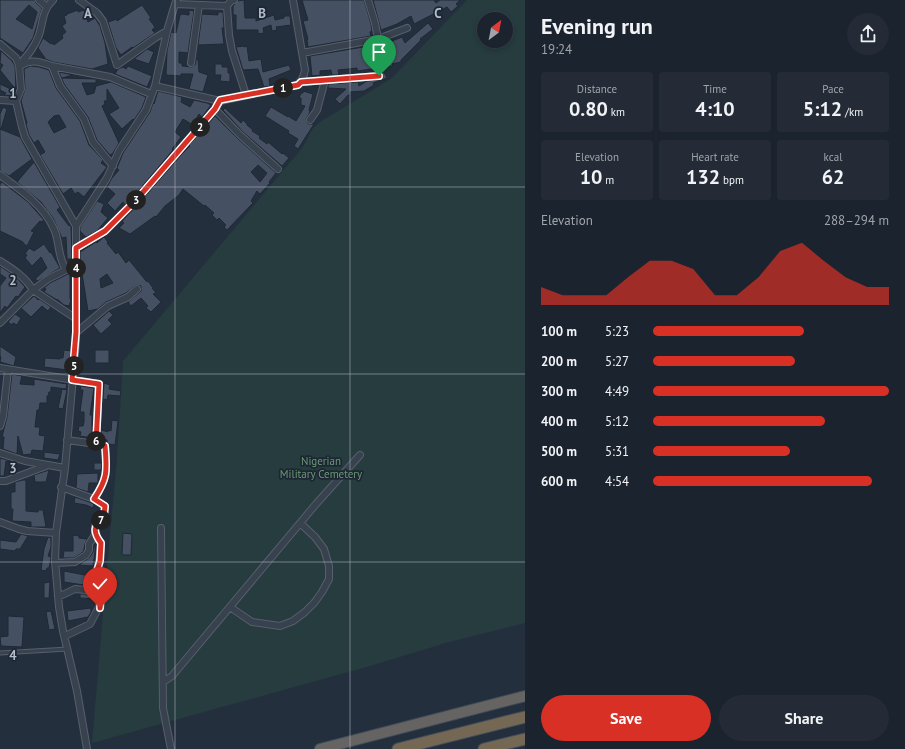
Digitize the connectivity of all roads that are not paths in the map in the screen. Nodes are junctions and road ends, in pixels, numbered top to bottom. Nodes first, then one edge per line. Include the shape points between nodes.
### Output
1 (39, 0) edge
2 (53, 0) edge
3 (79, 0) edge
4 (234, 0) edge
5 (293, 0) edge
6 (368, 0) edge
7 (176, 2) edge
8 (199, 5) junction
9 (227, 6) junction
10 (47, 7) junction
11 (407, 28) dead end
12 (167, 31) junction
13 (378, 38) junction
14 (0, 44) edge
15 (302, 53) junction
16 (191, 63) dead end
17 (20, 65) junction
18 (117, 65) junction
19 (52, 66) junction
20 (379, 76) dead end
21 (110, 77) junction
22 (325, 80) junction
23 (301, 82) junction
24 (155, 86) junction
25 (151, 94) junction
26 (246, 96) junction
27 (0, 100) edge
28 (220, 100) junction
29 (16, 101) junction
30 (215, 109) junction
31 (310, 120) dead end
32 (112, 166) junction
33 (278, 169) dead end
34 (0, 175) edge
35 (76, 226) junction
36 (76, 248) junction
37 (0, 261) edge
38 (76, 267) junction
39 (66, 270) junction
40 (137, 289) dead end
41 (33, 290) junction
42 (75, 318) junction
43 (0, 323) edge
44 (76, 332) junction
45 (0, 368) edge
46 (8, 370) junction
47 (72, 380) junction
48 (0, 426) edge
49 (67, 440) junction
50 (96, 444) junction
51 (0, 453) edge
52 (360, 455) dead end
53 (46, 466) junction
54 (65, 468) junction
55 (0, 481) edge
56 (61, 487) junction
57 (94, 499) junction
58 (0, 522) edge
59 (300, 523) junction
60 (162, 528) dead end
61 (56, 533) junction
62 (95, 535) junction
63 (55, 563) junction
64 (94, 580) junction
65 (58, 597) junction
66 (230, 607) junction
67 (65, 636) junction
68 (68, 649) junction
69 (0, 653) edge
70 (163, 682) junction
71 (525, 696) edge
72 (525, 717) edge
73 (525, 739) edge
74 (87, 749) edge
75 (171, 749) edge
76 (320, 749) edge
77 (398, 749) edge
78 (484, 749) edge

1 - 10 street
2 - 10 street
3 - 18 street via 103,20
4 - 9 street
5 - 15 street
6 - 13 street
7 - 8 street
7 - 12 street
8 - 9 street
8 - 16 street
9 - 26 street via 232,51
10 - 17 street via 39,35
11 - 13 street
12 - 18 street
12 - 24 street
13 - 15 street
14 - 17 street
15 - 23 street via 305,70
17 - 19 street via 28,61 40,61
17 - 29 street via 21,89
18 - 21 street
19 - 21 street
19 - 32 street via 60,86 84,119 93,142
20 - 22 street
21 - 25 street
22 - 23 street
22 - 31 street via 317,110
23 - 26 street via 298,85
24 - 25 street
24 - 28 street
25 - 32 street via 146,110
26 - 28 street
27 - 29 street
28 - 30 street
29 - 35 street via 26,137
30 - 33 street
30 - 36 street via 137,199 105,231
32 - 35 street
34 - 39 street via 34,200 43,212 54,229 59,255
35 - 36 street
36 - 38 street
37 - 41 street via 20,275
38 - 39 street
38 - 42 street
39 - 41 street
40 - 44 street via 128,297 108,306
41 - 42 street
41 - 43 street
42 - 44 street
44 - 47 street
45 - 46 street
46 - 47 street
46 - 48 street
47 - 49 street
47 - 50 street via 99,384
49 - 50 street
49 - 54 street
50 - 57 street via 105,446 107,464 102,488
51 - 53 street
52 - 59 street
53 - 54 street
53 - 55 street
54 - 56 street
56 - 57 street
56 - 61 street
57 - 62 street via 105,506 104,516 95,526
58 - 61 street via 19,530
59 - 66 street
59 - 66 street via 324,549 329,566 329,580 314,602 293,621 280,626 252,622
60 - 70 street
61 - 63 street
62 - 63 street via 86,555 75,562
62 - 64 street via 101,543 100,561
63 - 65 street
64 - 65 street via 86,590 75,589
64 - 67 street via 102,584 100,608 90,624
65 - 67 street
66 - 70 street via 172,676
67 - 68 street
68 - 69 lane
68 - 74 street
70 - 75 street via 165,721
71 - 76 highway
72 - 77 highway
73 - 78 highway

